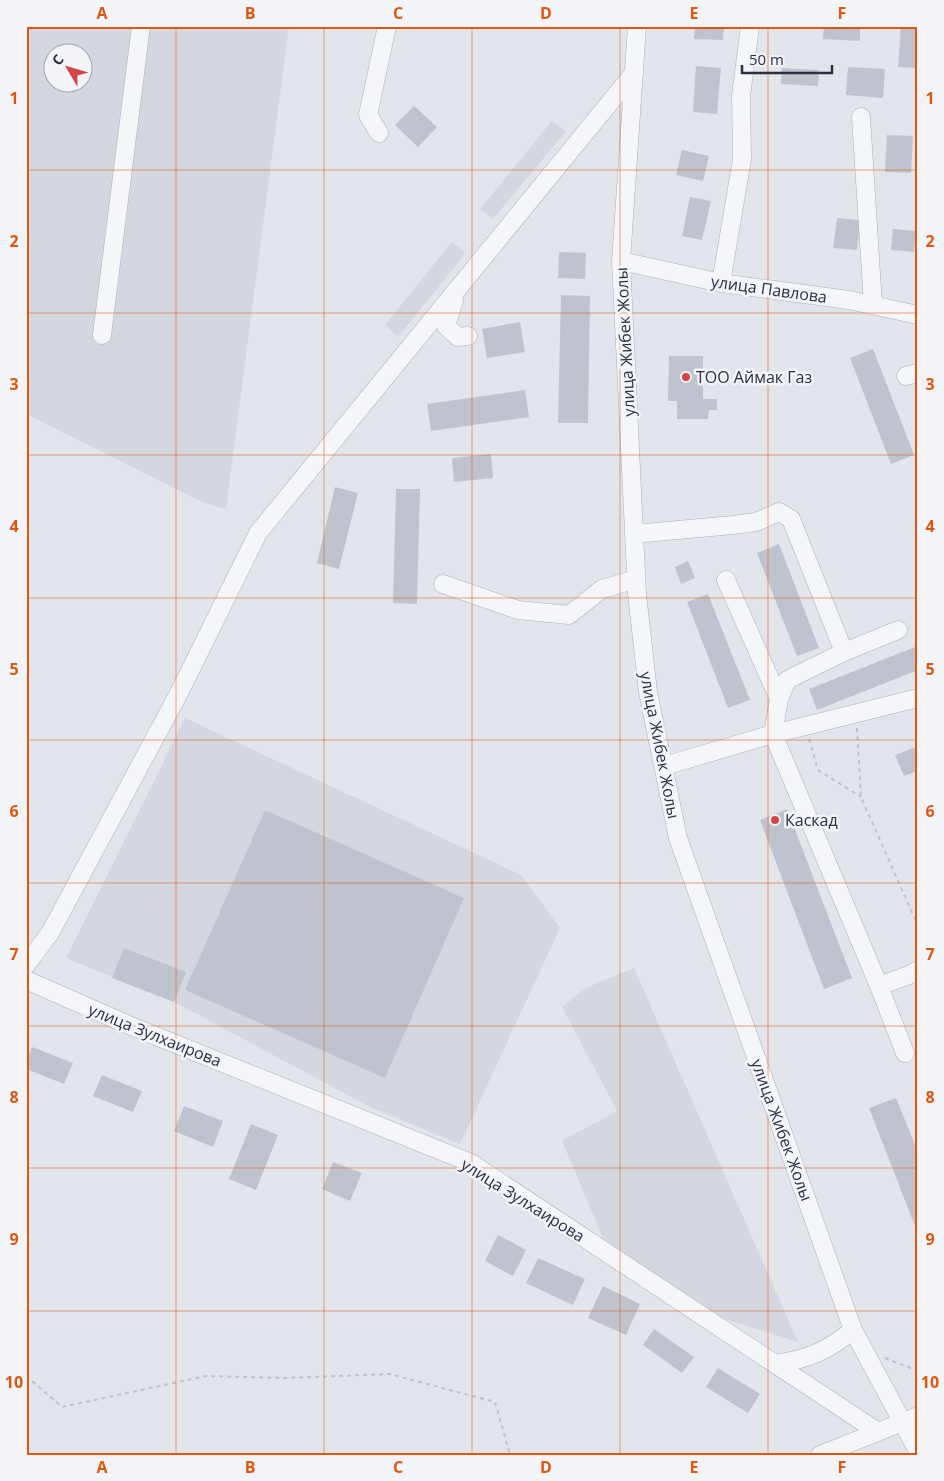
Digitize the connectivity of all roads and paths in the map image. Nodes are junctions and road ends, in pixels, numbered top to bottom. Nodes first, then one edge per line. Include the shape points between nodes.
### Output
1 (141, 26) edge
2 (387, 26) edge
3 (637, 26) edge
4 (750, 26) edge
5 (634, 73) junction
6 (861, 117) dead end
7 (379, 133) dead end
8 (621, 261) junction
9 (721, 283) junction
10 (457, 290) junction
11 (873, 305) junction
12 (918, 315) edge
13 (102, 335) dead end
14 (468, 336) dead end
15 (634, 534) junction
16 (636, 579) junction
17 (726, 580) dead end
18 (443, 584) dead end
19 (898, 630) dead end
20 (844, 652) junction
21 (918, 698) edge
22 (779, 699) junction
23 (857, 714) junction
24 (805, 727) junction
25 (773, 734) junction
26 (664, 766) junction
27 (861, 797) junction
28 (918, 926) edge
29 (26, 965) edge
30 (918, 970) edge
31 (26, 980) edge
32 (879, 986) junction
33 (905, 1053) dead end
34 (853, 1330) junction
35 (883, 1357) dead end
36 (775, 1364) junction
37 (918, 1371) edge
38 (26, 1376) edge
39 (910, 1420) edge
40 (878, 1432) junction
41 (918, 1451) edge
42 (830, 1453) edge
43 (510, 1455) edge

1 - 13 street
2 - 7 street via 368,115
3 - 5 street, улица Жибек Жолы
4 - 9 street via 741,96 742,159
5 - 8 street, улица Жибек Жолы
5 - 10 street
6 - 11 street
8 - 9 street, улица Павлова
8 - 15 street, улица Жибек Жолы
9 - 11 street, улица Павлова
10 - 14 street via 446,326 458,337
10 - 29 street via 258,533 179,693 50,933
11 - 12 street, улица Павлова
15 - 16 street, улица Жибек Жолы
15 - 20 street via 756,522 779,512 786,514 791,519
16 - 18 street via 602,589 569,615 518,610
16 - 26 street, улица Жибек Жолы via 648,692
17 - 22 street
19 - 20 street
20 - 22 street via 787,680
21 - 23 street
22 - 25 street
23 - 24 street
23 - 27 path
24 - 25 street
24 - 27 path via 818,770
25 - 26 street
25 - 32 street
26 - 34 street, улица Жибек Жолы via 678,838
27 - 28 path
30 - 32 street
31 - 36 street, улица Зулхаирова via 131,1026 471,1163
32 - 33 street
34 - 36 street via 833,1346 810,1357
34 - 39 street, улица Жибек Жолы
35 - 37 path
36 - 40 street, улица Зулхаирова
38 - 43 path via 62,1407 206,1376 285,1378 390,1374 495,1402
39 - 40 street
39 - 41 street, улица Жибек Жолы
40 - 42 street

